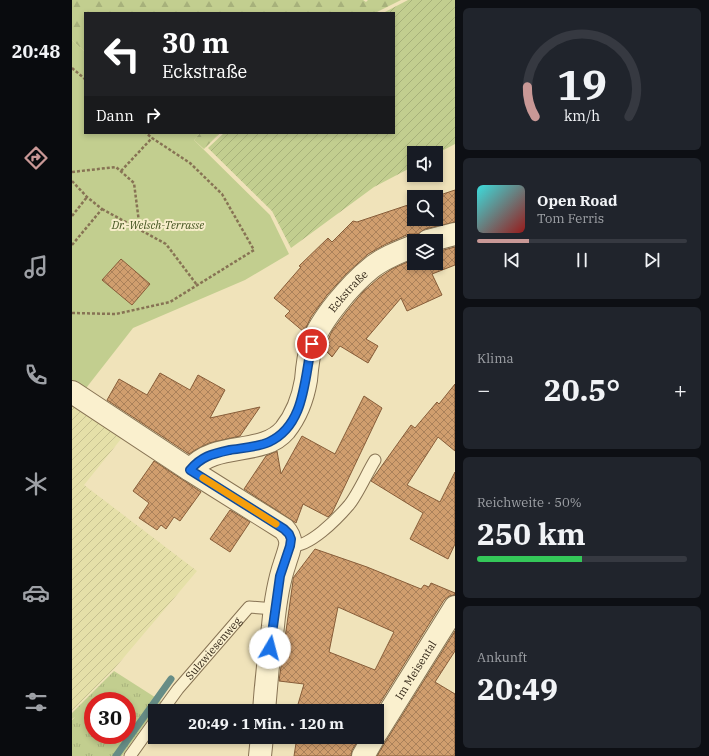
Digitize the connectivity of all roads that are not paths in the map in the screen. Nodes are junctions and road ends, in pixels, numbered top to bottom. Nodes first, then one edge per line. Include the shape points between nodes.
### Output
1 (455, 234) edge
2 (443, 237) edge
3 (407, 249) edge
4 (72, 392) edge
5 (375, 460) dead end
6 (190, 470) junction
7 (290, 546) junction
8 (455, 607) edge
9 (275, 609) junction
10 (167, 704) edge
11 (265, 704) edge
12 (384, 721) edge
13 (148, 731) edge
14 (261, 744) edge
15 (370, 744) edge
16 (130, 756) edge
17 (260, 756) edge
18 (363, 756) edge

1 - 2 street
3 - 6 street, Eckstraße via 387,257 371,268 324,320 312,344 301,400 291,422 278,437 268,442 211,454 197,462
4 - 6 street
5 - 7 lane via 350,504 312,540
6 - 7 street via 284,529 291,539
7 - 9 street via 280,576
8 - 12 street, Im Meisental
9 - 10 lane, Sulzwiesenweg via 249,607
9 - 11 street
13 - 16 lane
14 - 17 street
15 - 18 street

